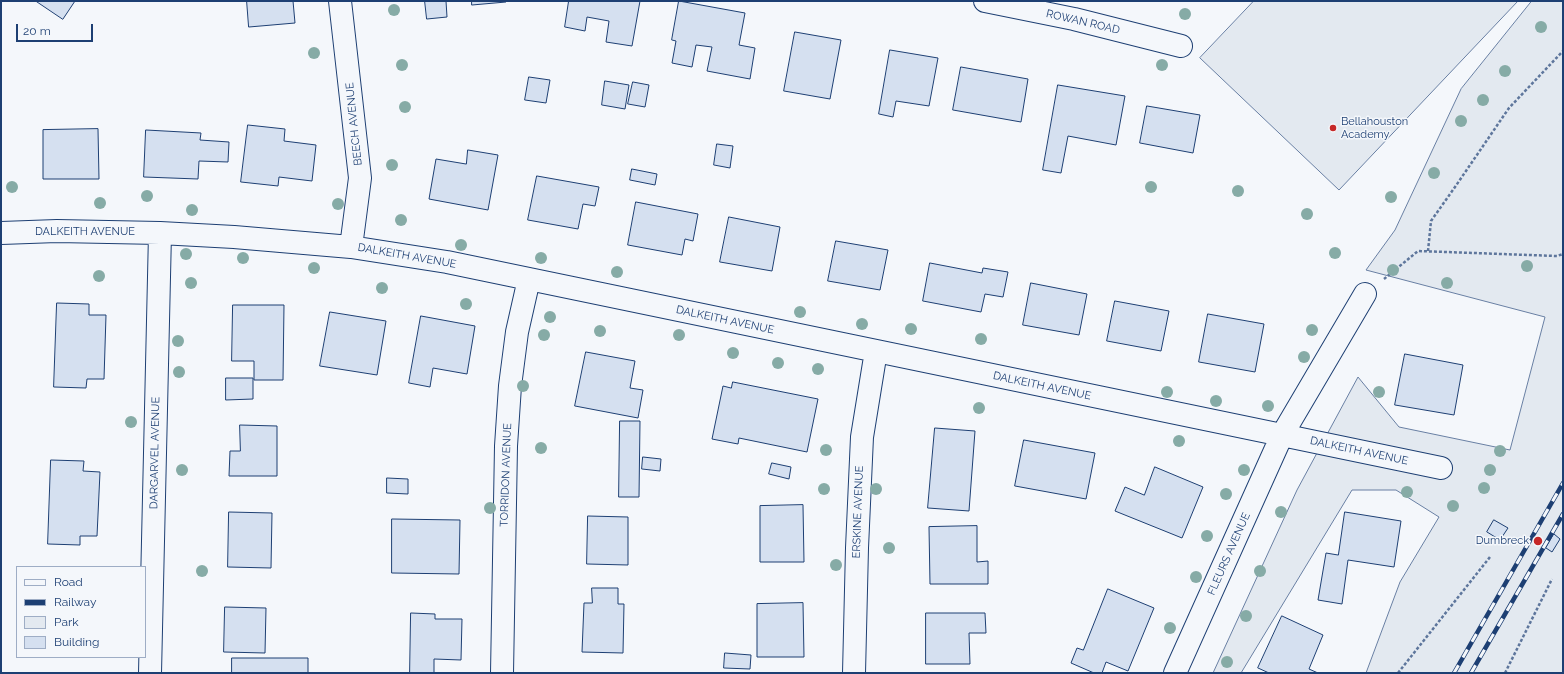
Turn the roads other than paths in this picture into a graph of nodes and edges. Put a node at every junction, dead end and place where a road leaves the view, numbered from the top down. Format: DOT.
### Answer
graph roads {
  1 [pos="340,1"];
  2 [pos="985,1"];
  3 [pos="1073,10"];
  4 [pos="1180,46"];
  5 [pos="1,233"];
  6 [pos="160,233"];
  7 [pos="351,247"];
  8 [pos="528,279"];
  9 [pos="1365,294"];
  10 [pos="876,352"];
  11 [pos="1282,435"];
  12 [pos="1441,468"];
  13 [pos="150,673"];
  14 [pos="502,673"];
  15 [pos="854,673"];
  16 [pos="1175,673"];
  1 -- 7 [label="street, BEECH AVENUE"];
  2 -- 3 [label="street, ROWAN ROAD"];
  3 -- 4 [label="street, ROWAN ROAD"];
  5 -- 6 [label="street, DALKEITH AVENUE"];
  6 -- 7 [label="street, DALKEITH AVENUE"];
  6 -- 13 [label="street, DARGARVEL AVENUE"];
  7 -- 8 [label="street, DALKEITH AVENUE"];
  8 -- 10 [label="street, DALKEITH AVENUE"];
  8 -- 14 [label="street, TORRIDON AVENUE"];
  9 -- 11 [label="street, FLEURS AVENUE"];
  10 -- 11 [label="street, DALKEITH AVENUE"];
  10 -- 15 [label="street, ERSKINE AVENUE"];
  11 -- 12 [label="street, DALKEITH AVENUE"];
  11 -- 16 [label="street, FLEURS AVENUE"];
}
